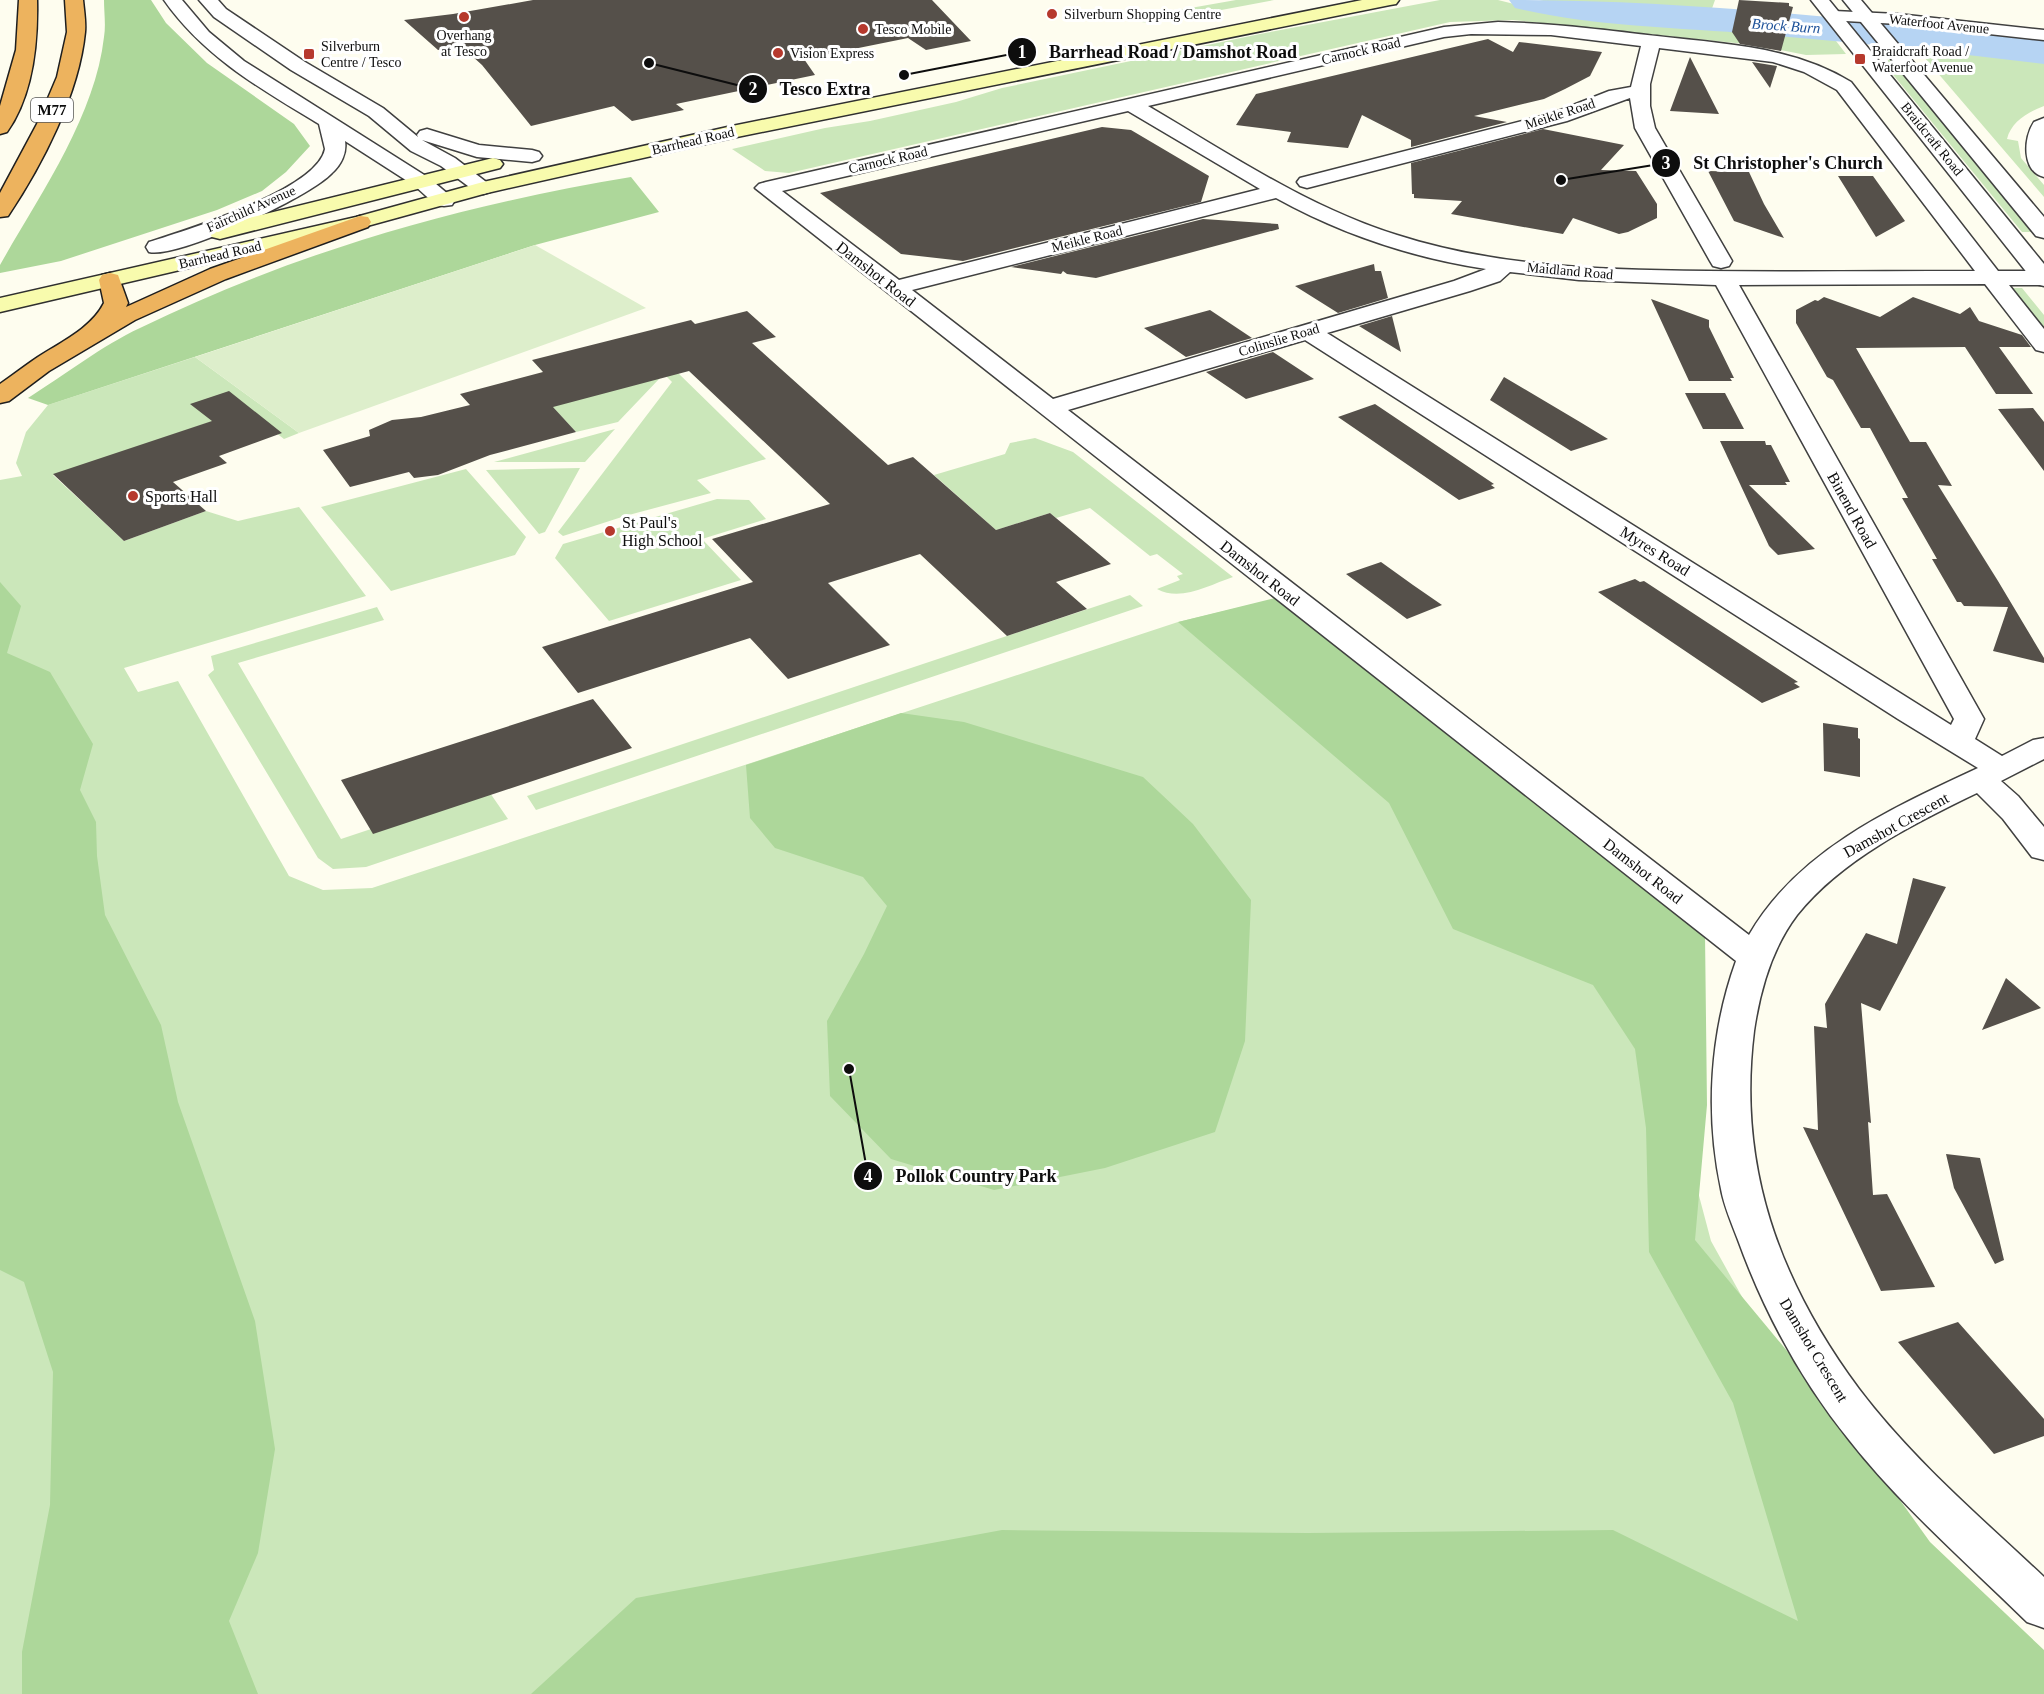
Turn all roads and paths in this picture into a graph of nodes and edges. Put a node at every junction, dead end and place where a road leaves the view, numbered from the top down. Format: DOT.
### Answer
graph roads {
  1 [pos="28,0"];
  2 [pos="74,0"];
  3 [pos="172,0"];
  4 [pos="208,0"];
  5 [pos="1323,0"];
  6 [pos="1390,0"];
  7 [pos="1819,0"];
  8 [pos="1852,0"];
  9 [pos="1833,13"];
  10 [pos="1870,22"];
  11 [pos="2044,35"];
  12 [pos="1652,42"];
  13 [pos="1639,91"];
  14 [pos="1158,99"];
  15 [pos="1132,105"];
  16 [pos="376,112"];
  17 [pos="711,118"];
  18 [pos="328,122"];
  19 [pos="2044,124"];
  20 [pos="0,128"];
  21 [pos="555,151"];
  22 [pos="1211,151"];
  23 [pos="532,156"];
  24 [pos="2044,171"];
  25 [pos="461,172"];
  26 [pos="1283,181"];
  27 [pos="422,182"];
  28 [pos="1307,182"];
  29 [pos="483,188"];
  30 [pos="766,188"];
  31 [pos="444,200"];
  32 [pos="0,211"];
  33 [pos="360,222"];
  34 [pos="1412,227"];
  35 [pos="2044,231"];
  36 [pos="1388,239"];
  37 [pos="157,247"];
  38 [pos="1505,265"];
  39 [pos="1723,269"];
  40 [pos="1986,269"];
  41 [pos="76,270"];
  42 [pos="2041,272"];
  43 [pos="110,280"];
  44 [pos="48,286"];
  45 [pos="0,288"];
  46 [pos="894,288"];
  47 [pos="0,305"];
  48 [pos="1309,332"];
  49 [pos="2044,345"];
  50 [pos="66,349"];
  51 [pos="0,396"];
  52 [pos="1049,408"];
  53 [pos="1958,741"];
  54 [pos="2044,747"];
  55 [pos="1990,774"];
  56 [pos="2044,850"];
  57 [pos="1754,957"];
  58 [pos="2044,1607"];
  1 -- 20 [label="highway, M77"];
  2 -- 32 [label="highway, M77"];
  3 -- 18 [label="street"];
  4 -- 16 [label="street"];
  5 -- 17 [label="main road, Barrhead Road"];
  6 -- 29 [label="main road, Barrhead Road"];
  7 -- 9 [label="street, Braidcraft Road"];
  8 -- 10 [label="street, Braidcraft Road"];
  9 -- 10 [label="street, Waterfoot Avenue"];
  9 -- 42 [label="street, Braidcraft Road"];
  10 -- 11 [label="street, Waterfoot Avenue"];
  10 -- 35 [label="street, Braidcraft Road"];
  12 -- 13 [label="street, Binend Road"];
  12 -- 14 [label="street, Carnock Road"];
  12 -- 40 [label="street, Carnock Road"];
  13 -- 28 [label="street, Meikle Road"];
  13 -- 39 [label="street, Binend Road"];
  14 -- 15 [label="street, Carnock Road"];
  14 -- 22 [label="street"];
  15 -- 22 [label="street, Maidland Road"];
  15 -- 30 [label="street, Carnock Road"];
  16 -- 23 [label="street"];
  16 -- 25 [label="street"];
  18 -- 27 [label="street"];
  18 -- 37 [label="street, Fairchild Avenue"];
  19 -- 24 [label="street"];
  21 -- 23 [label="main road, Barrhead Road"];
  22 -- 26 [label="street, Maidland Road"];
  23 -- 25 [label="main road, Barrhead Road"];
  25 -- 27 [label="main road, Barrhead Road"];
  25 -- 29 [label="street"];
  26 -- 28 [label="street, Maidland Road"];
  26 -- 36 [label="street, Maidland Road"];
  26 -- 46 [label="street, Meikle Road"];
  27 -- 31 [label="street"];
  27 -- 37 [label="main road, Barrhead Road"];
  28 -- 34 [label="street, Maidland Road"];
  29 -- 31 [label="main road, Barrhead Road"];
  30 -- 46 [label="street, Damshot Road"];
  31 -- 33 [label="main road, Barrhead Road"];
  33 -- 43 [label="main road, Barrhead Road"];
  33 -- 50 [label="highway"];
  34 -- 36 [label="street"];
  34 -- 39 [label="street, Maidland Road"];
  36 -- 38 [label="street, Maidland Road"];
  37 -- 41 [label="main road, Barrhead Road"];
  38 -- 39 [label="street, Maidland Road"];
  38 -- 48 [label="street, Colinslie Road"];
  39 -- 40 [label="street, Maidland Road"];
  39 -- 53 [label="street, Binend Road"];
  40 -- 42 [label="street, Maidland Road"];
  40 -- 49 [label="street"];
  41 -- 43 [label="main road"];
  41 -- 44 [label="main road, Barrhead Road"];
  43 -- 44 [label="main road, Barrhead Road"];
  43 -- 50 [label="highway"];
  44 -- 45 [label="main road, Barrhead Road"];
  44 -- 47 [label="main road, Barrhead Road"];
  46 -- 52 [label="street, Damshot Road"];
  48 -- 52 [label="street, Colinslie Road"];
  48 -- 53 [label="street, Myres Road"];
  50 -- 51 [label="highway"];
  52 -- 57 [label="street, Damshot Road"];
  53 -- 55 [label="street, Myres Road"];
  54 -- 55 [label="street, Damshot Crescent"];
  55 -- 56 [label="street"];
  55 -- 57 [label="street, Damshot Crescent"];
  57 -- 58 [label="street, Damshot Crescent"];
}
